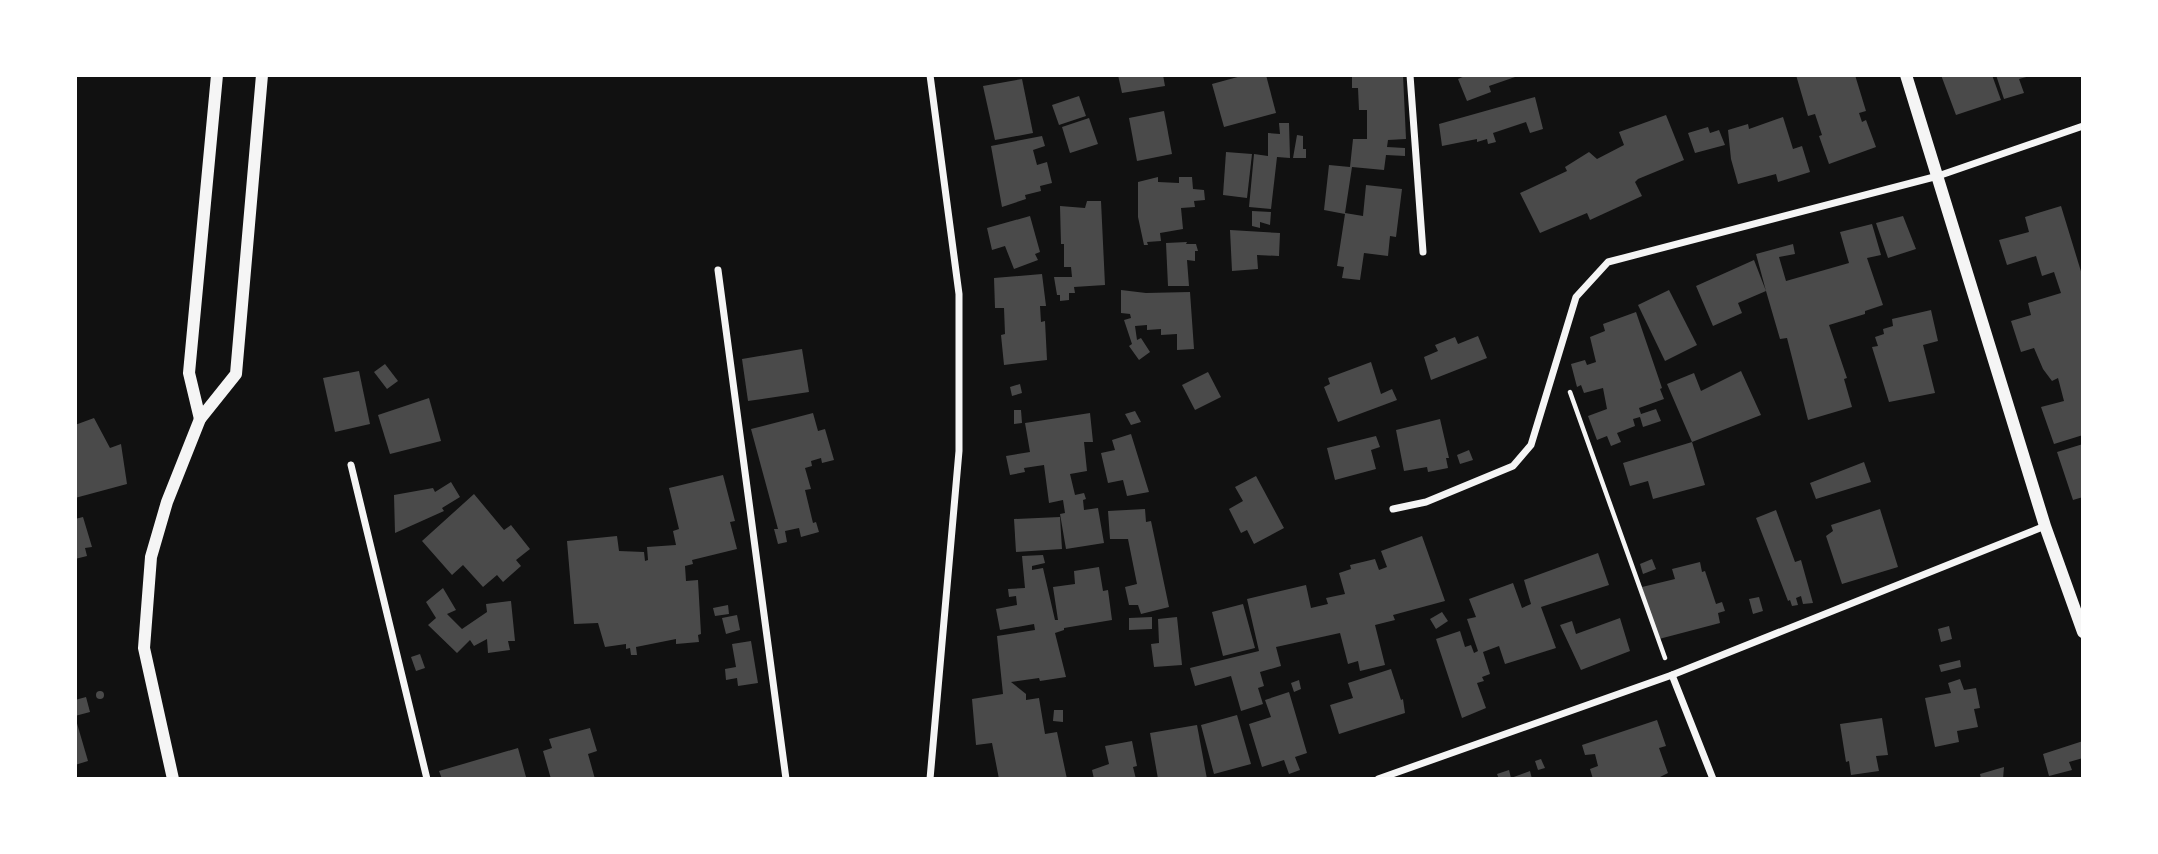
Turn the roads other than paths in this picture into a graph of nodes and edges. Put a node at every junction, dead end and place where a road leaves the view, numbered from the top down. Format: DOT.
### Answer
graph roads {
  1 [pos="217,75"];
  2 [pos="262,75"];
  3 [pos="930,75"];
  4 [pos="1410,75"];
  5 [pos="1906,75"];
  6 [pos="2083,126"];
  7 [pos="1938,176"];
  8 [pos="1423,252"];
  9 [pos="718,270"];
  10 [pos="200,419"];
  11 [pos="351,465"];
  12 [pos="1393,509"];
  13 [pos="2045,526"];
  14 [pos="2083,632"];
  15 [pos="1672,675"];
  16 [pos="173,779"];
  17 [pos="427,779"];
  18 [pos="786,779"];
  19 [pos="930,779"];
  20 [pos="1378,779"];
  21 [pos="1713,779"];
  1 -- 10 [label="street"];
  2 -- 10 [label="street"];
  3 -- 19 [label="street"];
  4 -- 8 [label="street"];
  5 -- 7 [label="street"];
  6 -- 7 [label="street"];
  7 -- 12 [label="street"];
  7 -- 13 [label="street"];
  9 -- 18 [label="street"];
  10 -- 16 [label="street"];
  11 -- 17 [label="street"];
  13 -- 14 [label="street"];
  13 -- 15 [label="street"];
  15 -- 20 [label="street"];
  15 -- 21 [label="street"];
}
